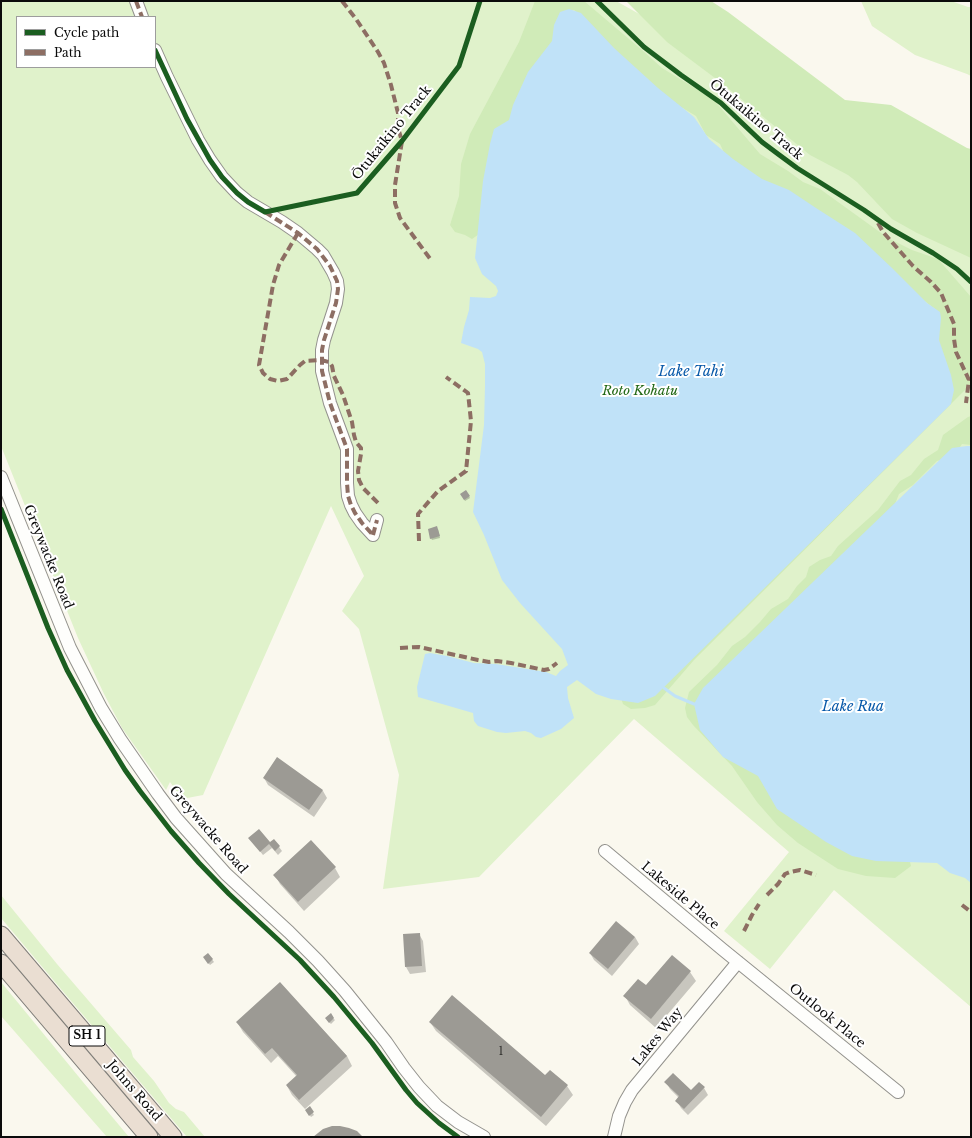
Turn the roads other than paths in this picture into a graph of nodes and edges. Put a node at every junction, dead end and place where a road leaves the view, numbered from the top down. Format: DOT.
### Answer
graph roads {
  1 [pos="136,1"];
  2 [pos="142,16"];
  3 [pos="156,52"];
  4 [pos="1,477"];
  5 [pos="377,520"];
  6 [pos="605,851"];
  7 [pos="1,935"];
  8 [pos="738,962"];
  9 [pos="1,963"];
  10 [pos="106,1086"];
  11 [pos="898,1092"];
  12 [pos="145,1137"];
  13 [pos="149,1137"];
  14 [pos="173,1137"];
  15 [pos="484,1137"];
  16 [pos="614,1137"];
  1 -- 2 [label="street"];
  3 -- 5 [label="street"];
  4 -- 15 [label="street, Greywacke Road"];
  6 -- 8 [label="street, Lakeside Place"];
  7 -- 14 [label="highway, Johns Road / SH 1"];
  8 -- 11 [label="street, Outlook Place"];
  8 -- 16 [label="street, Lakes Way"];
  9 -- 10 [label="highway, Johns Road / SH 1"];
  10 -- 12 [label="highway, SH 1"];
  10 -- 13 [label="highway, Johns Road / SH 1"];
}
